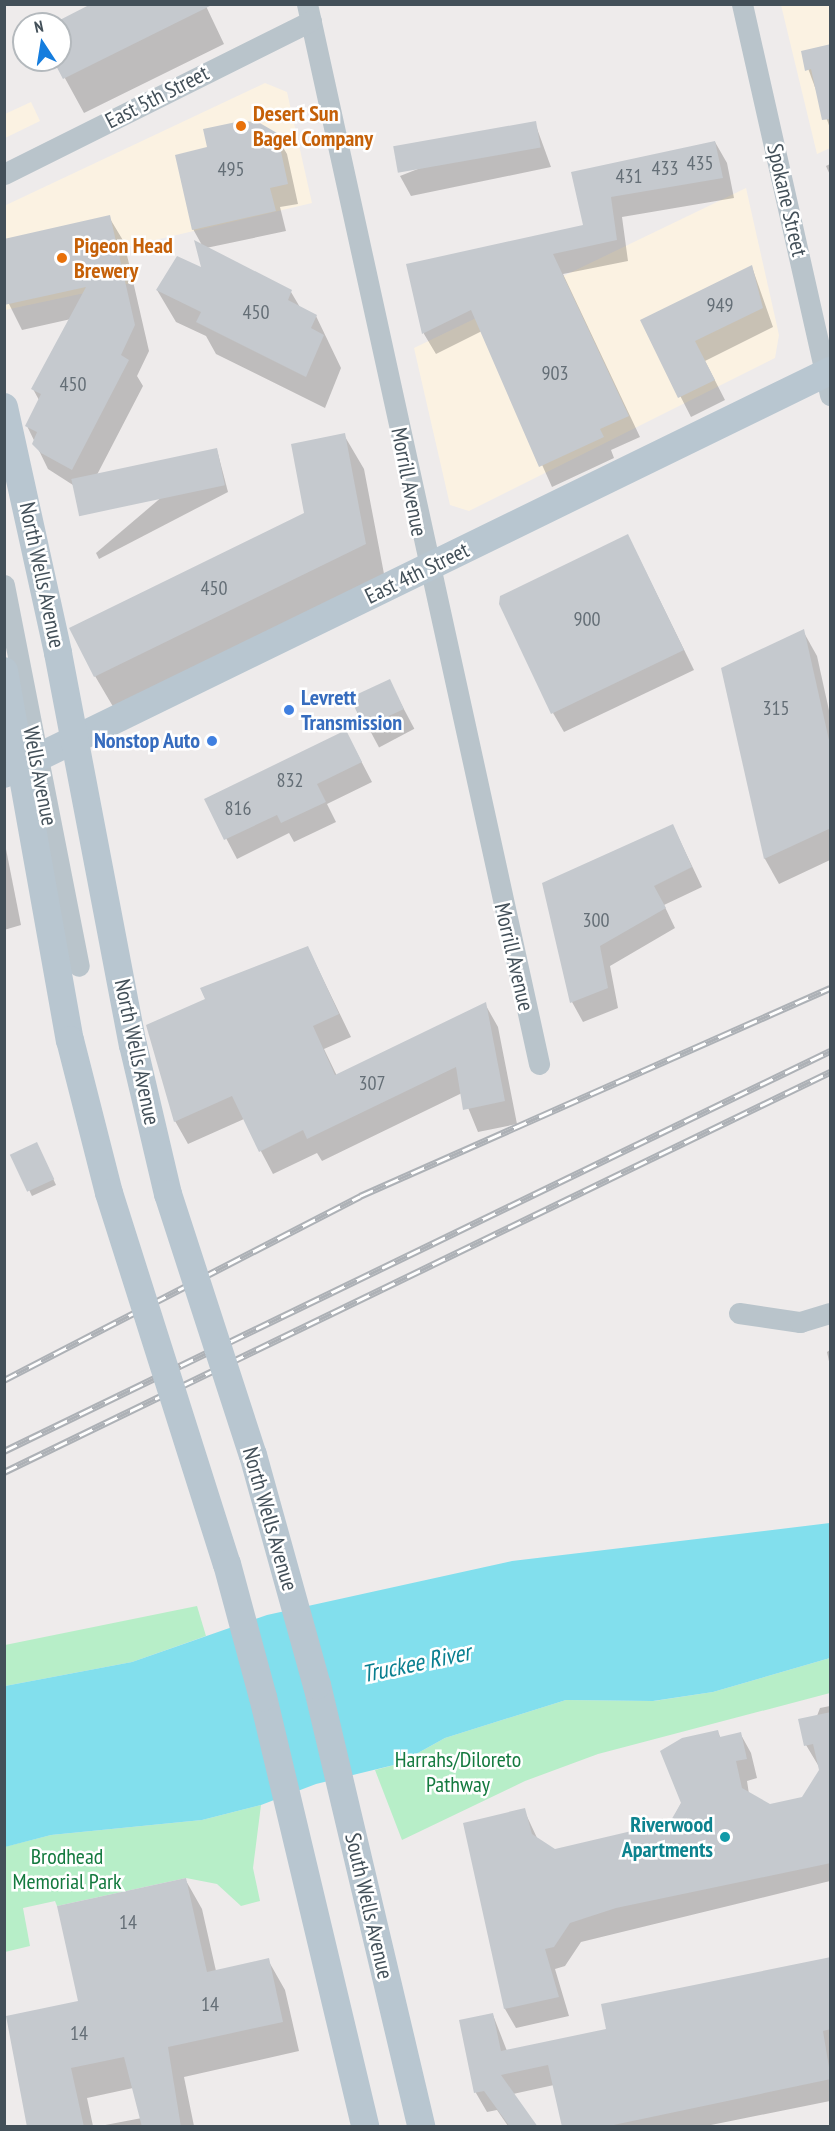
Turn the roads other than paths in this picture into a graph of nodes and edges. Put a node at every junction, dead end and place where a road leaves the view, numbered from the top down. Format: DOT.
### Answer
graph roads {
  1 [pos="742,4"];
  2 [pos="309,13"];
  3 [pos="4,174"];
  4 [pos="829,380"];
  5 [pos="4,407"];
  6 [pos="426,568"];
  7 [pos="4,585"];
  8 [pos="4,671"];
  9 [pos="36,759"];
  10 [pos="4,774"];
  11 [pos="79,966"];
  12 [pos="539,1065"];
  13 [pos="738,1313"];
  14 [pos="831,1313"];
  15 [pos="317,1685"];
  16 [pos="347,2049"];
  17 [pos="351,2127"];
  18 [pos="365,2127"];
  19 [pos="421,2127"];
  1 -- 4 [label="street, Spokane Street"];
  2 -- 3 [label="street, East 5th Street"];
  2 -- 6 [label="street, Morrill Avenue"];
  4 -- 6 [label="main road, East 4th Street"];
  5 -- 15 [label="main road, North Wells Avenue, bridge"];
  6 -- 9 [label="main road, East 4th Street"];
  6 -- 12 [label="street, Morrill Avenue"];
  7 -- 9 [label="street, Wells Avenue"];
  8 -- 16 [label="main road, bridge"];
  9 -- 10 [label="main road, East 4th Street"];
  9 -- 11 [label="street, Wells Avenue"];
  13 -- 14 [label="street"];
  15 -- 19 [label="main road, South Wells Avenue"];
  16 -- 17 [label="main road"];
  16 -- 18 [label="main road"];
}
